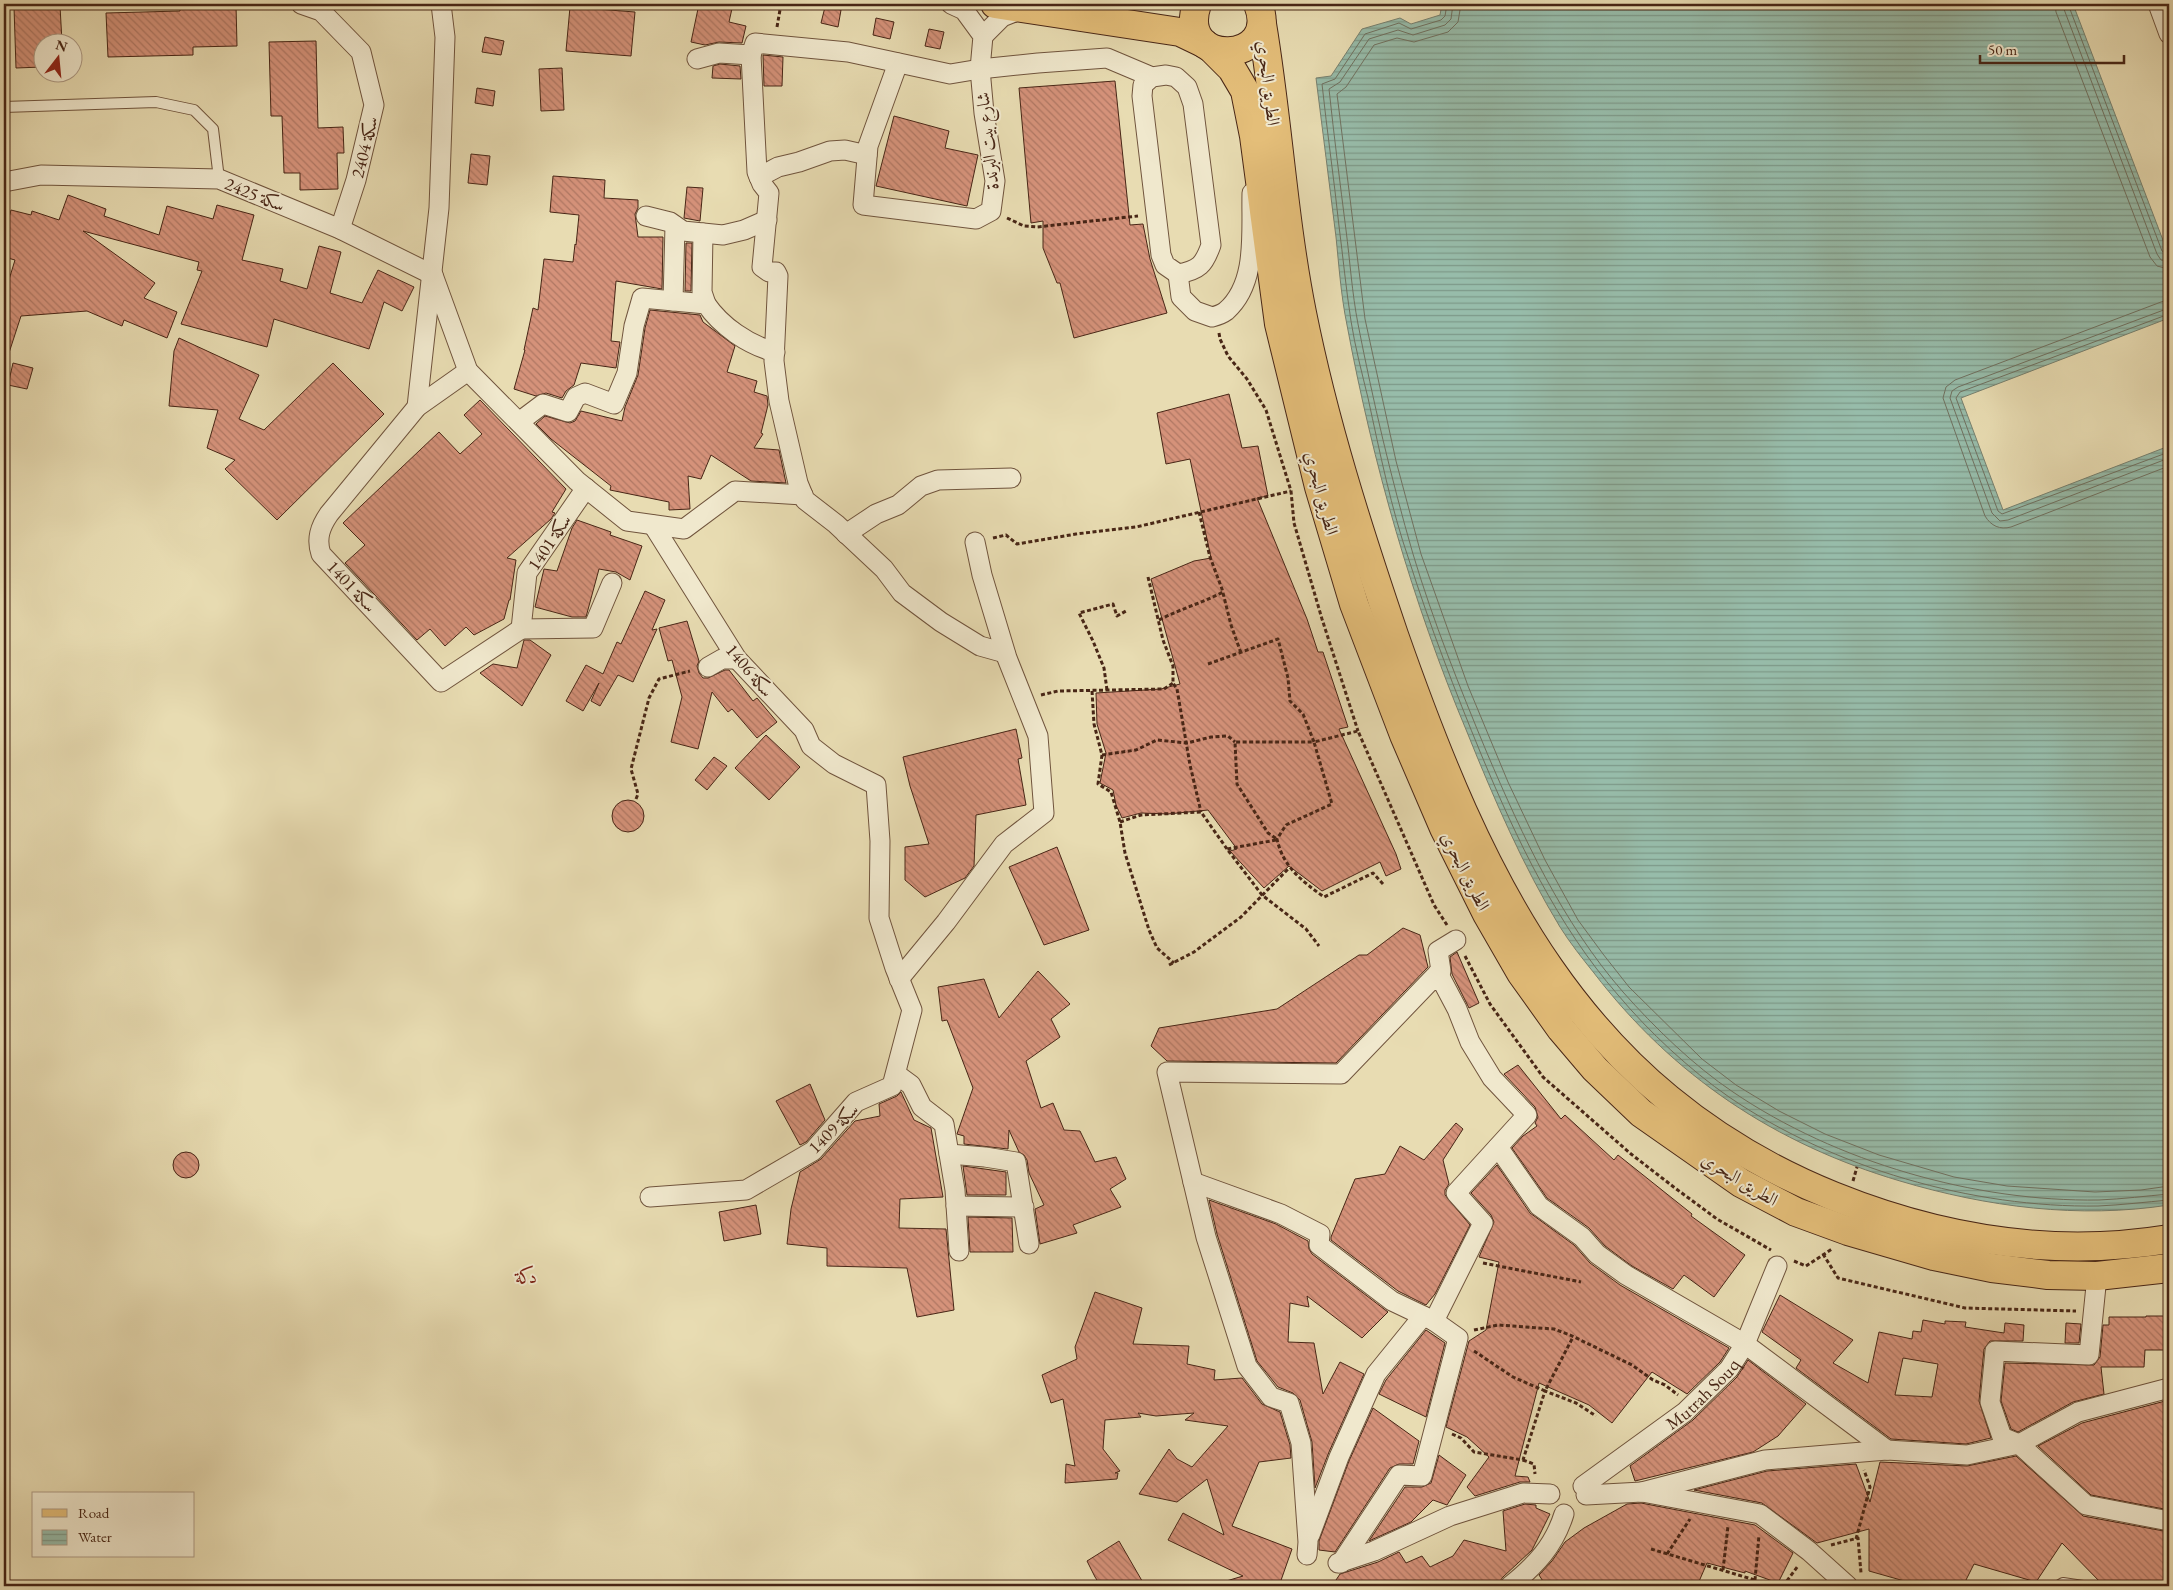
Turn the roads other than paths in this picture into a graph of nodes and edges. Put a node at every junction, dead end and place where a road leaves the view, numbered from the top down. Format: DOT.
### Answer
graph roads {
  1 [pos="302,4"];
  2 [pos="441,4"];
  3 [pos="454,4"];
  4 [pos="951,4"];
  5 [pos="995,4"];
  6 [pos="1197,4"];
  7 [pos="2158,4"];
  8 [pos="1026,8"];
  9 [pos="1260,14"];
  10 [pos="2169,34"];
  11 [pos="982,36"];
  12 [pos="445,37"];
  13 [pos="1209,47"];
  14 [pos="751,55"];
  15 [pos="697,59"];
  16 [pos="898,62"];
  17 [pos="980,69"];
  18 [pos="1152,77"];
  19 [pos="4,107"];
  20 [pos="1254,136"];
  21 [pos="867,155"];
  22 [pos="759,177"];
  23 [pos="219,179"];
  24 [pos="4,182"];
  25 [pos="646,216"];
  26 [pos="767,220"];
  27 [pos="675,226"];
  28 [pos="340,229"];
  29 [pos="704,233"];
  30 [pos="1178,274"];
  31 [pos="433,275"];
  32 [pos="674,301"];
  33 [pos="706,304"];
  34 [pos="775,352"];
  35 [pos="468,371"];
  36 [pos="417,407"];
  37 [pos="519,422"];
  38 [pos="1010,478"];
  39 [pos="586,488"];
  40 [pos="803,495"];
  41 [pos="653,524"];
  42 [pos="846,534"];
  43 [pos="980,541"];
  44 [pos="612,583"];
  45 [pos="520,629"];
  46 [pos="1005,653"];
  47 [pos="737,659"];
  48 [pos="708,667"];
  49 [pos="876,785"];
  50 [pos="1456,940"];
  51 [pos="1438,973"];
  52 [pos="900,979"];
  53 [pos="896,1074"];
  54 [pos="1498,1147"];
  55 [pos="949,1154"];
  56 [pos="1193,1182"];
  57 [pos="650,1197"];
  58 [pos="956,1206"];
  59 [pos="1024,1207"];
  60 [pos="2169,1239"];
  61 [pos="1030,1244"];
  62 [pos="959,1251"];
  63 [pos="1777,1266"];
  64 [pos="2169,1268"];
  65 [pos="2097,1276"];
  66 [pos="1429,1319"];
  67 [pos="1745,1344"];
  68 [pos="2169,1388"];
  69 [pos="2018,1444"];
  70 [pos="1887,1450"];
  71 [pos="1642,1492"];
  72 [pos="1550,1494"];
  73 [pos="1564,1514"];
  74 [pos="2169,1521"];
  75 [pos="1510,1586"];
  76 [pos="1848,1586"];
  77 [pos="2058,1586"];
  78 [pos="2083,1586"];
  1 -- 28 [label="street, سكة 2404"];
  2 -- 12 [label="street"];
  3 -- 12 [label="street"];
  4 -- 11 [label="street"];
  5 -- 8 [label="main road"];
  6 -- 13 [label="main road"];
  7 -- 10 [label="street"];
  8 -- 11 [label="street"];
  8 -- 13 [label="main road"];
  9 -- 13 [label="main road"];
  9 -- 60 [label="main road, الطريق البحري"];
  11 -- 17 [label="street, شارع بيت البرندة"];
  12 -- 31 [label="street"];
  13 -- 20 [label="main road, الطريق البحري"];
  14 -- 15 [label="street"];
  14 -- 16 [label="street"];
  14 -- 22 [label="street"];
  16 -- 17 [label="street, شارع بيت البرندة"];
  16 -- 21 [label="street, شارع بيت البرندة"];
  17 -- 18 [label="street"];
  17 -- 21 [label="street, شارع بيت البرندة"];
  18 -- 30 [label="street"];
  18 -- 30 [label="street"];
  19 -- 23 [label="lane"];
  20 -- 30 [label="street"];
  20 -- 65 [label="main road, الطريق البحري"];
  21 -- 22 [label="street"];
  22 -- 26 [label="street"];
  23 -- 24 [label="street, سكة 2425"];
  23 -- 28 [label="street, سكة 2425"];
  25 -- 27 [label="street"];
  26 -- 29 [label="street"];
  26 -- 34 [label="street"];
  27 -- 29 [label="street"];
  27 -- 32 [label="street"];
  28 -- 31 [label="street, سكة 2425"];
  29 -- 33 [label="street"];
  31 -- 35 [label="street"];
  31 -- 36 [label="street"];
  32 -- 33 [label="street"];
  32 -- 37 [label="street"];
  33 -- 34 [label="street"];
  34 -- 40 [label="street"];
  35 -- 36 [label="street, 1401 سكة"];
  35 -- 37 [label="street"];
  36 -- 45 [label="street, 1401 سكة"];
  37 -- 39 [label="street"];
  38 -- 42 [label="street"];
  39 -- 41 [label="street"];
  39 -- 45 [label="street, سكة 1401"];
  40 -- 41 [label="street"];
  40 -- 42 [label="street"];
  41 -- 47 [label="street, 1406 سكة"];
  42 -- 46 [label="street"];
  43 -- 46 [label="street"];
  44 -- 45 [label="street"];
  46 -- 52 [label="street"];
  47 -- 48 [label="street"];
  47 -- 49 [label="street, 1406 سكة"];
  49 -- 52 [label="street, 1409 سكة"];
  50 -- 51 [label="street"];
  51 -- 54 [label="street"];
  51 -- 56 [label="street"];
  52 -- 53 [label="street, 1409 سكة"];
  53 -- 55 [label="street"];
  53 -- 57 [label="street, 1409 سكة"];
  54 -- 66 [label="street"];
  54 -- 67 [label="street"];
  55 -- 58 [label="street"];
  55 -- 59 [label="street"];
  56 -- 66 [label="street"];
  56 -- 66 [label="street"];
  58 -- 59 [label="street"];
  58 -- 62 [label="street"];
  59 -- 61 [label="street"];
  63 -- 67 [label="street, Mutrah Souq"];
  64 -- 65 [label="main road, الطريق البحري"];
  65 -- 69 [label="street"];
  66 -- 72 [label="street"];
  67 -- 70 [label="street"];
  67 -- 71 [label="street, Mutrah Souq"];
  68 -- 69 [label="street"];
  69 -- 70 [label="street"];
  69 -- 74 [label="street"];
  70 -- 71 [label="street"];
  71 -- 76 [label="street, Mutrah Souq"];
  73 -- 75 [label="street"];
  77 -- 78 [label="lane"];
}
